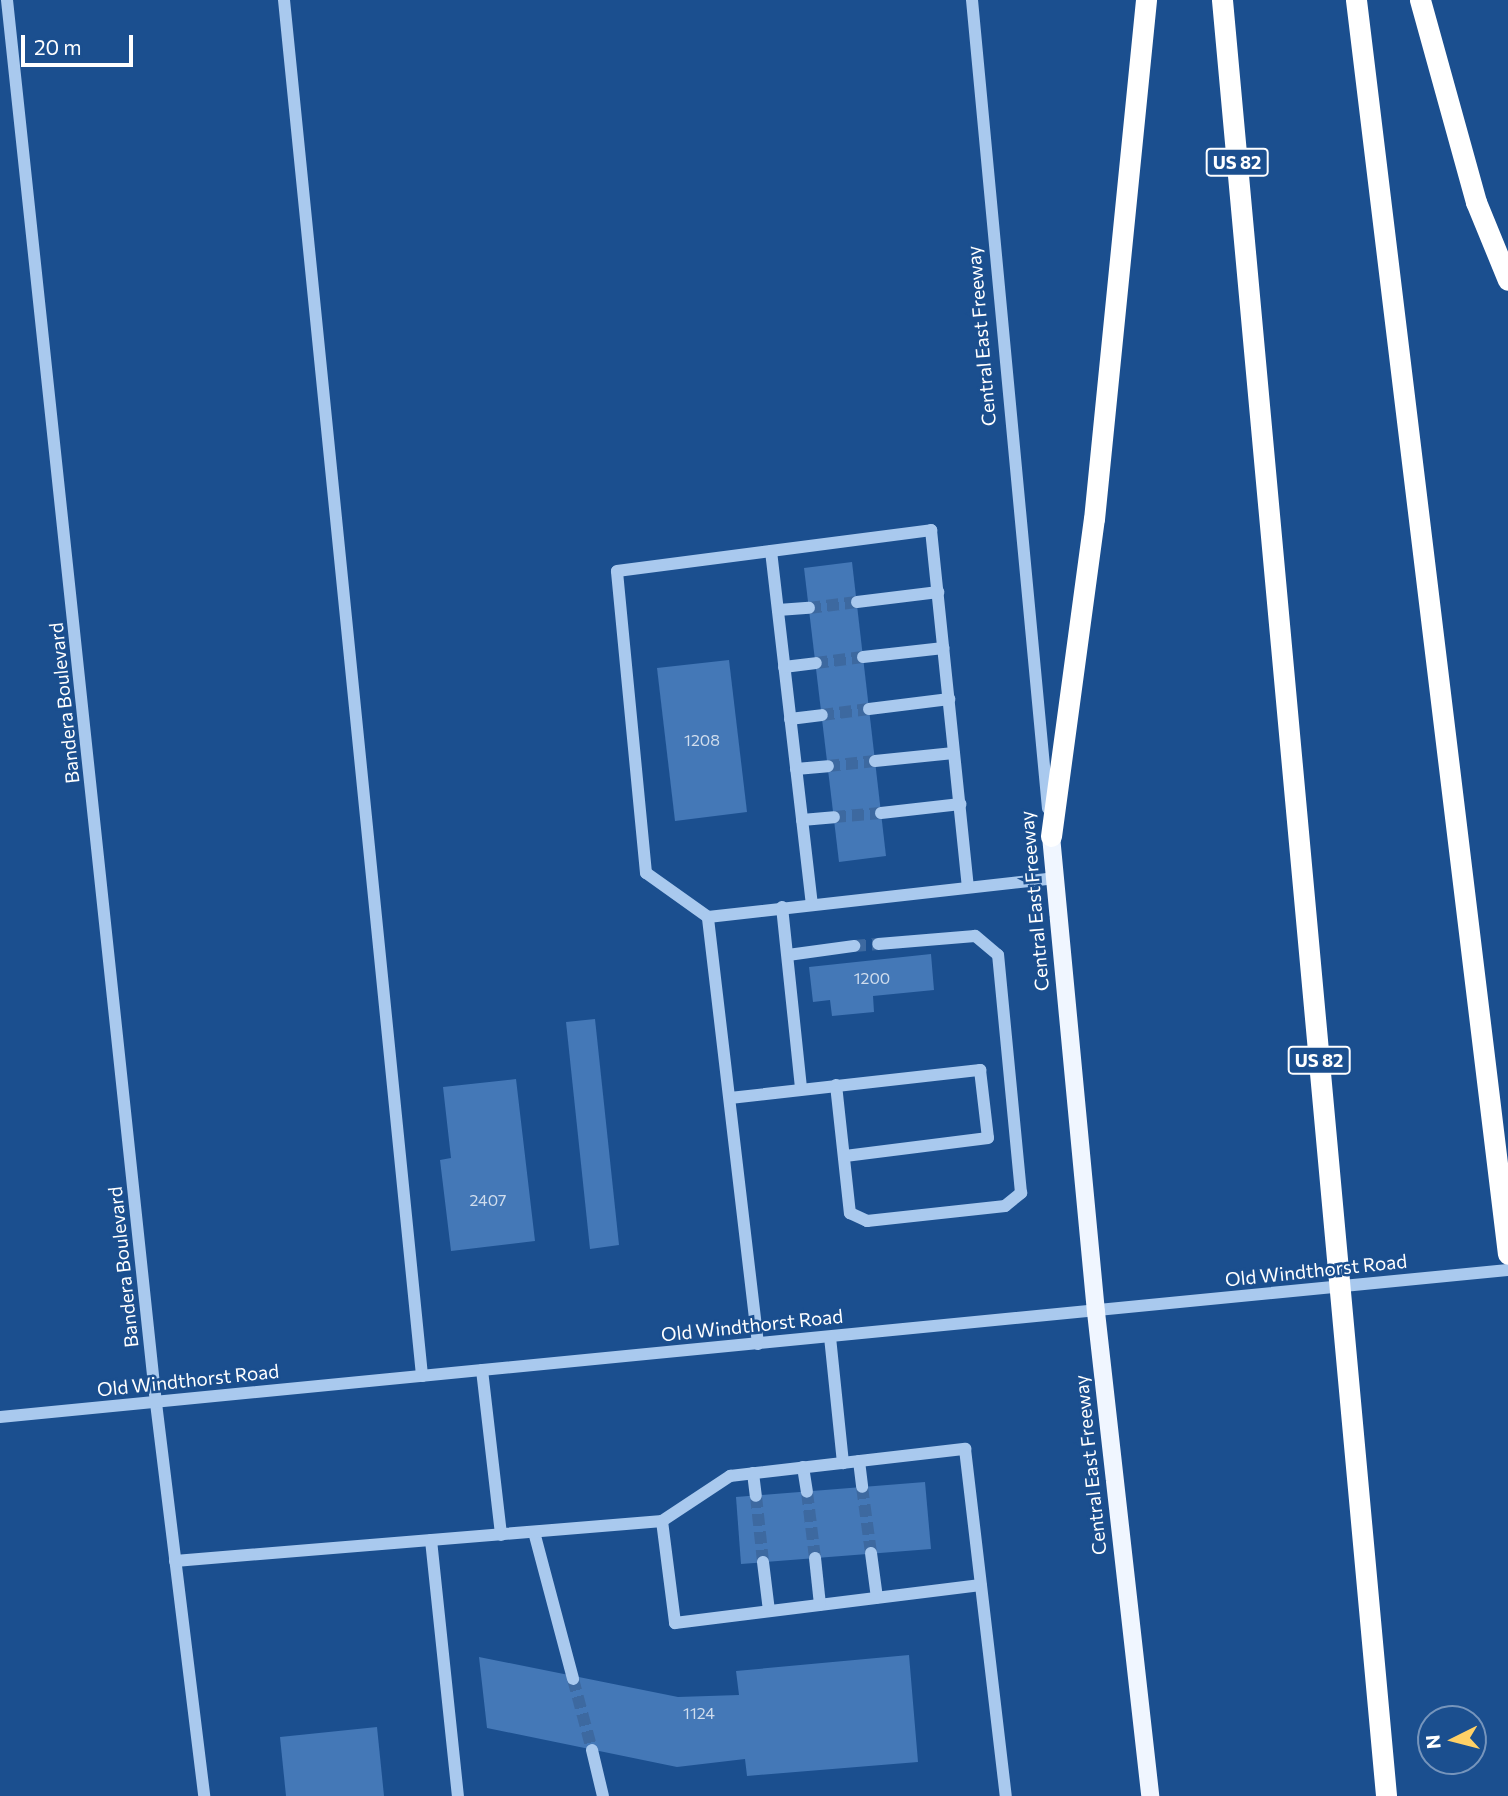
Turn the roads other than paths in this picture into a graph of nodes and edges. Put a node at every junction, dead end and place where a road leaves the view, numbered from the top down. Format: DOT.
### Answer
graph roads {
  1 [pos="7,0"];
  2 [pos="284,0"];
  3 [pos="972,0"];
  4 [pos="1146,0"];
  5 [pos="1222,0"];
  6 [pos="1356,0"];
  7 [pos="1420,0"];
  8 [pos="1508,279"];
  9 [pos="771,551"];
  10 [pos="937,592"];
  11 [pos="857,602"];
  12 [pos="809,608"];
  13 [pos="778,610"];
  14 [pos="943,648"];
  15 [pos="863,657"];
  16 [pos="816,663"];
  17 [pos="784,667"];
  18 [pos="949,699"];
  19 [pos="869,709"];
  20 [pos="822,715"];
  21 [pos="790,719"];
  22 [pos="954,753"];
  23 [pos="875,761"];
  24 [pos="828,766"];
  25 [pos="796,769"];
  26 [pos="960,804"];
  27 [pos="881,813"];
  28 [pos="834,817"];
  29 [pos="802,820"];
  30 [pos="1051,836"];
  31 [pos="1054,878"];
  32 [pos="968,887"];
  33 [pos="812,903"];
  34 [pos="782,907"];
  35 [pos="708,917"];
  36 [pos="878,944"];
  37 [pos="854,946"];
  38 [pos="788,955"];
  39 [pos="836,1085"];
  40 [pos="801,1088"];
  41 [pos="730,1098"];
  42 [pos="845,1156"];
  43 [pos="1508,1254"];
  44 [pos="1508,1270"];
  45 [pos="1096,1312"];
  46 [pos="830,1337"];
  47 [pos="758,1344"];
  48 [pos="482,1370"];
  49 [pos="422,1376"];
  50 [pos="156,1402"];
  51 [pos="0,1417"];
  52 [pos="859,1461"];
  53 [pos="844,1463"];
  54 [pos="803,1467"];
  55 [pos="753,1473"];
  56 [pos="862,1487"];
  57 [pos="807,1492"];
  58 [pos="756,1496"];
  59 [pos="662,1521"];
  60 [pos="534,1532"];
  61 [pos="501,1535"];
  62 [pos="431,1540"];
  63 [pos="871,1553"];
  64 [pos="815,1558"];
  65 [pos="176,1561"];
  66 [pos="763,1562"];
  67 [pos="981,1585"];
  68 [pos="877,1598"];
  69 [pos="820,1605"];
  70 [pos="769,1611"];
  71 [pos="573,1679"];
  72 [pos="592,1749"];
  73 [pos="204,1796"];
  74 [pos="457,1796"];
  75 [pos="603,1796"];
  76 [pos="1006,1796"];
  77 [pos="1150,1796"];
  78 [pos="1386,1796"];
  1 -- 50 [label="street, Bandera Boulevard"];
  2 -- 49 [label="street"];
  3 -- 30 [label="street, Central East Freeway"];
  4 -- 30 [label="highway"];
  5 -- 78 [label="highway, US 82"];
  6 -- 43 [label="highway"];
  7 -- 8 [label="highway"];
  9 -- 10 [label="street"];
  9 -- 13 [label="street"];
  9 -- 35 [label="street"];
  10 -- 11 [label="street"];
  10 -- 14 [label="street"];
  12 -- 13 [label="street"];
  13 -- 17 [label="street"];
  14 -- 15 [label="street"];
  14 -- 18 [label="street"];
  16 -- 17 [label="street"];
  17 -- 21 [label="street"];
  18 -- 19 [label="street"];
  18 -- 22 [label="street"];
  20 -- 21 [label="street"];
  21 -- 25 [label="street"];
  22 -- 23 [label="street"];
  22 -- 26 [label="street"];
  24 -- 25 [label="street"];
  25 -- 29 [label="street"];
  26 -- 27 [label="street"];
  26 -- 32 [label="street"];
  28 -- 29 [label="street"];
  29 -- 33 [label="street"];
  30 -- 31 [label="main road, Central East Freeway"];
  31 -- 32 [label="street"];
  31 -- 45 [label="main road, Central East Freeway"];
  32 -- 33 [label="street"];
  33 -- 34 [label="street"];
  34 -- 35 [label="street"];
  34 -- 38 [label="street"];
  35 -- 41 [label="street"];
  36 -- 42 [label="street"];
  37 -- 38 [label="street"];
  38 -- 40 [label="street"];
  39 -- 40 [label="street"];
  39 -- 42 [label="street"];
  39 -- 42 [label="street"];
  40 -- 41 [label="street"];
  41 -- 47 [label="street"];
  44 -- 45 [label="street, Old Windthorst Road"];
  45 -- 46 [label="street, Old Windthorst Road"];
  45 -- 77 [label="main road, Central East Freeway"];
  46 -- 47 [label="street, Old Windthorst Road"];
  46 -- 53 [label="street"];
  47 -- 48 [label="street, Old Windthorst Road"];
  48 -- 49 [label="street, Old Windthorst Road"];
  48 -- 61 [label="street"];
  49 -- 50 [label="street, Old Windthorst Road"];
  50 -- 51 [label="street, Old Windthorst Road"];
  50 -- 65 [label="street, Bandera Boulevard"];
  52 -- 53 [label="street"];
  52 -- 56 [label="street"];
  52 -- 67 [label="street"];
  53 -- 54 [label="street"];
  54 -- 55 [label="street"];
  54 -- 57 [label="street"];
  55 -- 58 [label="street"];
  55 -- 59 [label="street"];
  59 -- 60 [label="street"];
  59 -- 70 [label="street"];
  60 -- 61 [label="street"];
  60 -- 71 [label="street"];
  61 -- 62 [label="street"];
  62 -- 65 [label="street"];
  62 -- 74 [label="street"];
  63 -- 68 [label="street"];
  64 -- 69 [label="street"];
  65 -- 73 [label="street, Bandera Boulevard"];
  66 -- 70 [label="street"];
  67 -- 68 [label="street"];
  67 -- 76 [label="street"];
  68 -- 69 [label="street"];
  69 -- 70 [label="street"];
  72 -- 75 [label="street"];
}
